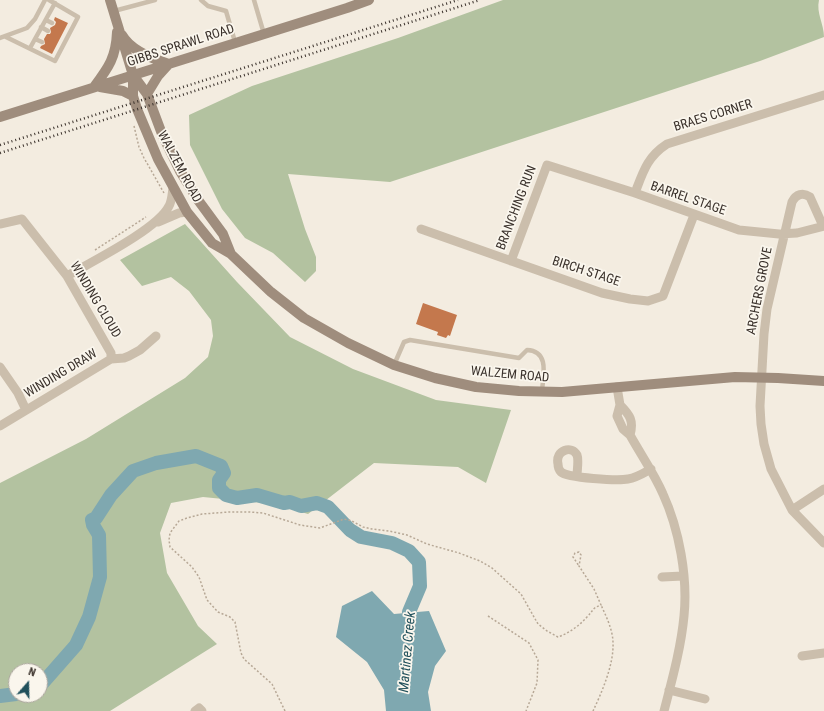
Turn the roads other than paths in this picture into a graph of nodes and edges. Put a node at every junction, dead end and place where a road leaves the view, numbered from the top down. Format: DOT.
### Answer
graph roads {
  1 [pos="45,0"];
  2 [pos="49,0"];
  3 [pos="110,0"];
  4 [pos="155,0"];
  5 [pos="201,0"];
  6 [pos="254,0"];
  7 [pos="369,0"];
  8 [pos="55,3"];
  9 [pos="353,3"];
  10 [pos="114,11"];
  11 [pos="46,20"];
  12 [pos="52,24"];
  13 [pos="117,26"];
  14 [pos="42,27"];
  15 [pos="64,30"];
  16 [pos="48,31"];
  17 [pos="70,33"];
  18 [pos="264,34"];
  19 [pos="6,37"];
  20 [pos="0,38"];
  21 [pos="60,38"];
  22 [pos="35,39"];
  23 [pos="66,40"];
  24 [pos="42,42"];
  25 [pos="236,42"];
  26 [pos="30,48"];
  27 [pos="55,49"];
  28 [pos="60,52"];
  29 [pos="169,64"];
  30 [pos="133,75"];
  31 [pos="94,87"];
  32 [pos="147,94"];
  33 [pos="824,95"];
  34 [pos="133,96"];
  35 [pos="0,117"];
  36 [pos="547,165"];
  37 [pos="173,188"];
  38 [pos="635,193"];
  39 [pos="187,212"];
  40 [pos="694,215"];
  41 [pos="150,221"];
  42 [pos="0,224"];
  43 [pos="823,226"];
  44 [pos="420,229"];
  45 [pos="785,234"];
  46 [pos="231,254"];
  47 [pos="511,261"];
  48 [pos="67,276"];
  49 [pos="156,336"];
  50 [pos="111,359"];
  51 [pos="394,365"];
  52 [pos="0,367"];
  53 [pos="762,377"];
  54 [pos="824,381"];
  55 [pos="617,387"];
  56 [pos="542,392"];
  57 [pos="26,410"];
  58 [pos="0,426"];
  59 [pos="651,470"];
  60 [pos="577,476"];
  61 [pos="824,489"];
  62 [pos="792,510"];
  63 [pos="824,543"];
  64 [pos="684,576"];
  65 [pos="662,577"];
  66 [pos="824,652"];
  67 [pos="802,656"];
  68 [pos="669,690"];
  69 [pos="705,699"];
  70 [pos="664,711"];
  1 -- 19 [label="lane"];
  2 -- 8 [label="lane"];
  3 -- 10 [label="main road, WALZEM ROAD"];
  4 -- 10 [label="lane"];
  5 -- 25 [label="lane"];
  6 -- 18 [label="lane"];
  7 -- 9 [label="main road, GIBBS SPRAWL ROAD"];
  8 -- 11 [label="lane"];
  8 -- 17 [label="lane"];
  9 -- 18 [label="main road, GIBBS SPRAWL ROAD"];
  10 -- 13 [label="main road, WALZEM ROAD"];
  11 -- 12 [label="lane"];
  11 -- 14 [label="lane"];
  13 -- 29 [label="main road"];
  13 -- 30 [label="main road, WALZEM ROAD"];
  13 -- 31 [label="main road"];
  14 -- 16 [label="lane"];
  14 -- 22 [label="lane"];
  15 -- 17 [label="lane"];
  17 -- 23 [label="lane"];
  18 -- 25 [label="main road, GIBBS SPRAWL ROAD"];
  19 -- 20 [label="lane"];
  19 -- 26 [label="lane"];
  21 -- 23 [label="lane"];
  22 -- 24 [label="lane"];
  22 -- 26 [label="lane"];
  23 -- 28 [label="lane"];
  25 -- 29 [label="main road, GIBBS SPRAWL ROAD"];
  26 -- 28 [label="lane"];
  27 -- 28 [label="lane"];
  29 -- 30 [label="main road, GIBBS SPRAWL ROAD"];
  29 -- 32 [label="main road"];
  30 -- 31 [label="main road, GIBBS SPRAWL ROAD"];
  30 -- 32 [label="main road, WALZEM ROAD"];
  30 -- 34 [label="main road, WALZEM ROAD"];
  31 -- 34 [label="main road"];
  31 -- 35 [label="main road, GIBBS SPRAWL ROAD"];
  32 -- 46 [label="main road, WALZEM ROAD"];
  33 -- 38 [label="street, BRAES CORNER"];
  34 -- 37 [label="main road, WALZEM ROAD"];
  36 -- 38 [label="street, BARREL STAGE"];
  36 -- 47 [label="street, BRANCHING RUN"];
  37 -- 39 [label="main road, WALZEM ROAD"];
  37 -- 41 [label="street"];
  38 -- 40 [label="street, BARREL STAGE"];
  39 -- 41 [label="street"];
  39 -- 46 [label="main road, WALZEM ROAD"];
  40 -- 45 [label="street, BARREL STAGE"];
  40 -- 47 [label="street, BIRCH STAGE"];
  41 -- 48 [label="street"];
  42 -- 48 [label="street, WINDING CLOUD"];
  43 -- 45 [label="street, BARREL STAGE"];
  43 -- 45 [label="street, ARCHERS GROVE"];
  44 -- 47 [label="street, BIRCH STAGE"];
  45 -- 53 [label="street, ARCHERS GROVE"];
  46 -- 51 [label="main road, WALZEM ROAD"];
  48 -- 50 [label="street, WINDING CLOUD"];
  49 -- 50 [label="street, WINDING DRAW"];
  50 -- 57 [label="street, WINDING DRAW"];
  51 -- 56 [label="main road, WALZEM ROAD"];
  51 -- 56 [label="lane"];
  52 -- 57 [label="street"];
  53 -- 54 [label="main road, WALZEM ROAD"];
  53 -- 55 [label="main road, WALZEM ROAD"];
  53 -- 62 [label="street, ARCHERS GROVE"];
  55 -- 56 [label="main road, WALZEM ROAD"];
  55 -- 59 [label="street"];
  57 -- 58 [label="street, WINDING DRAW"];
  59 -- 60 [label="street"];
  59 -- 64 [label="street"];
  61 -- 62 [label="street"];
  62 -- 63 [label="street, ARCHERS GROVE"];
  64 -- 65 [label="street"];
  64 -- 68 [label="street"];
  66 -- 67 [label="street"];
  68 -- 69 [label="street"];
  68 -- 70 [label="street"];
}
